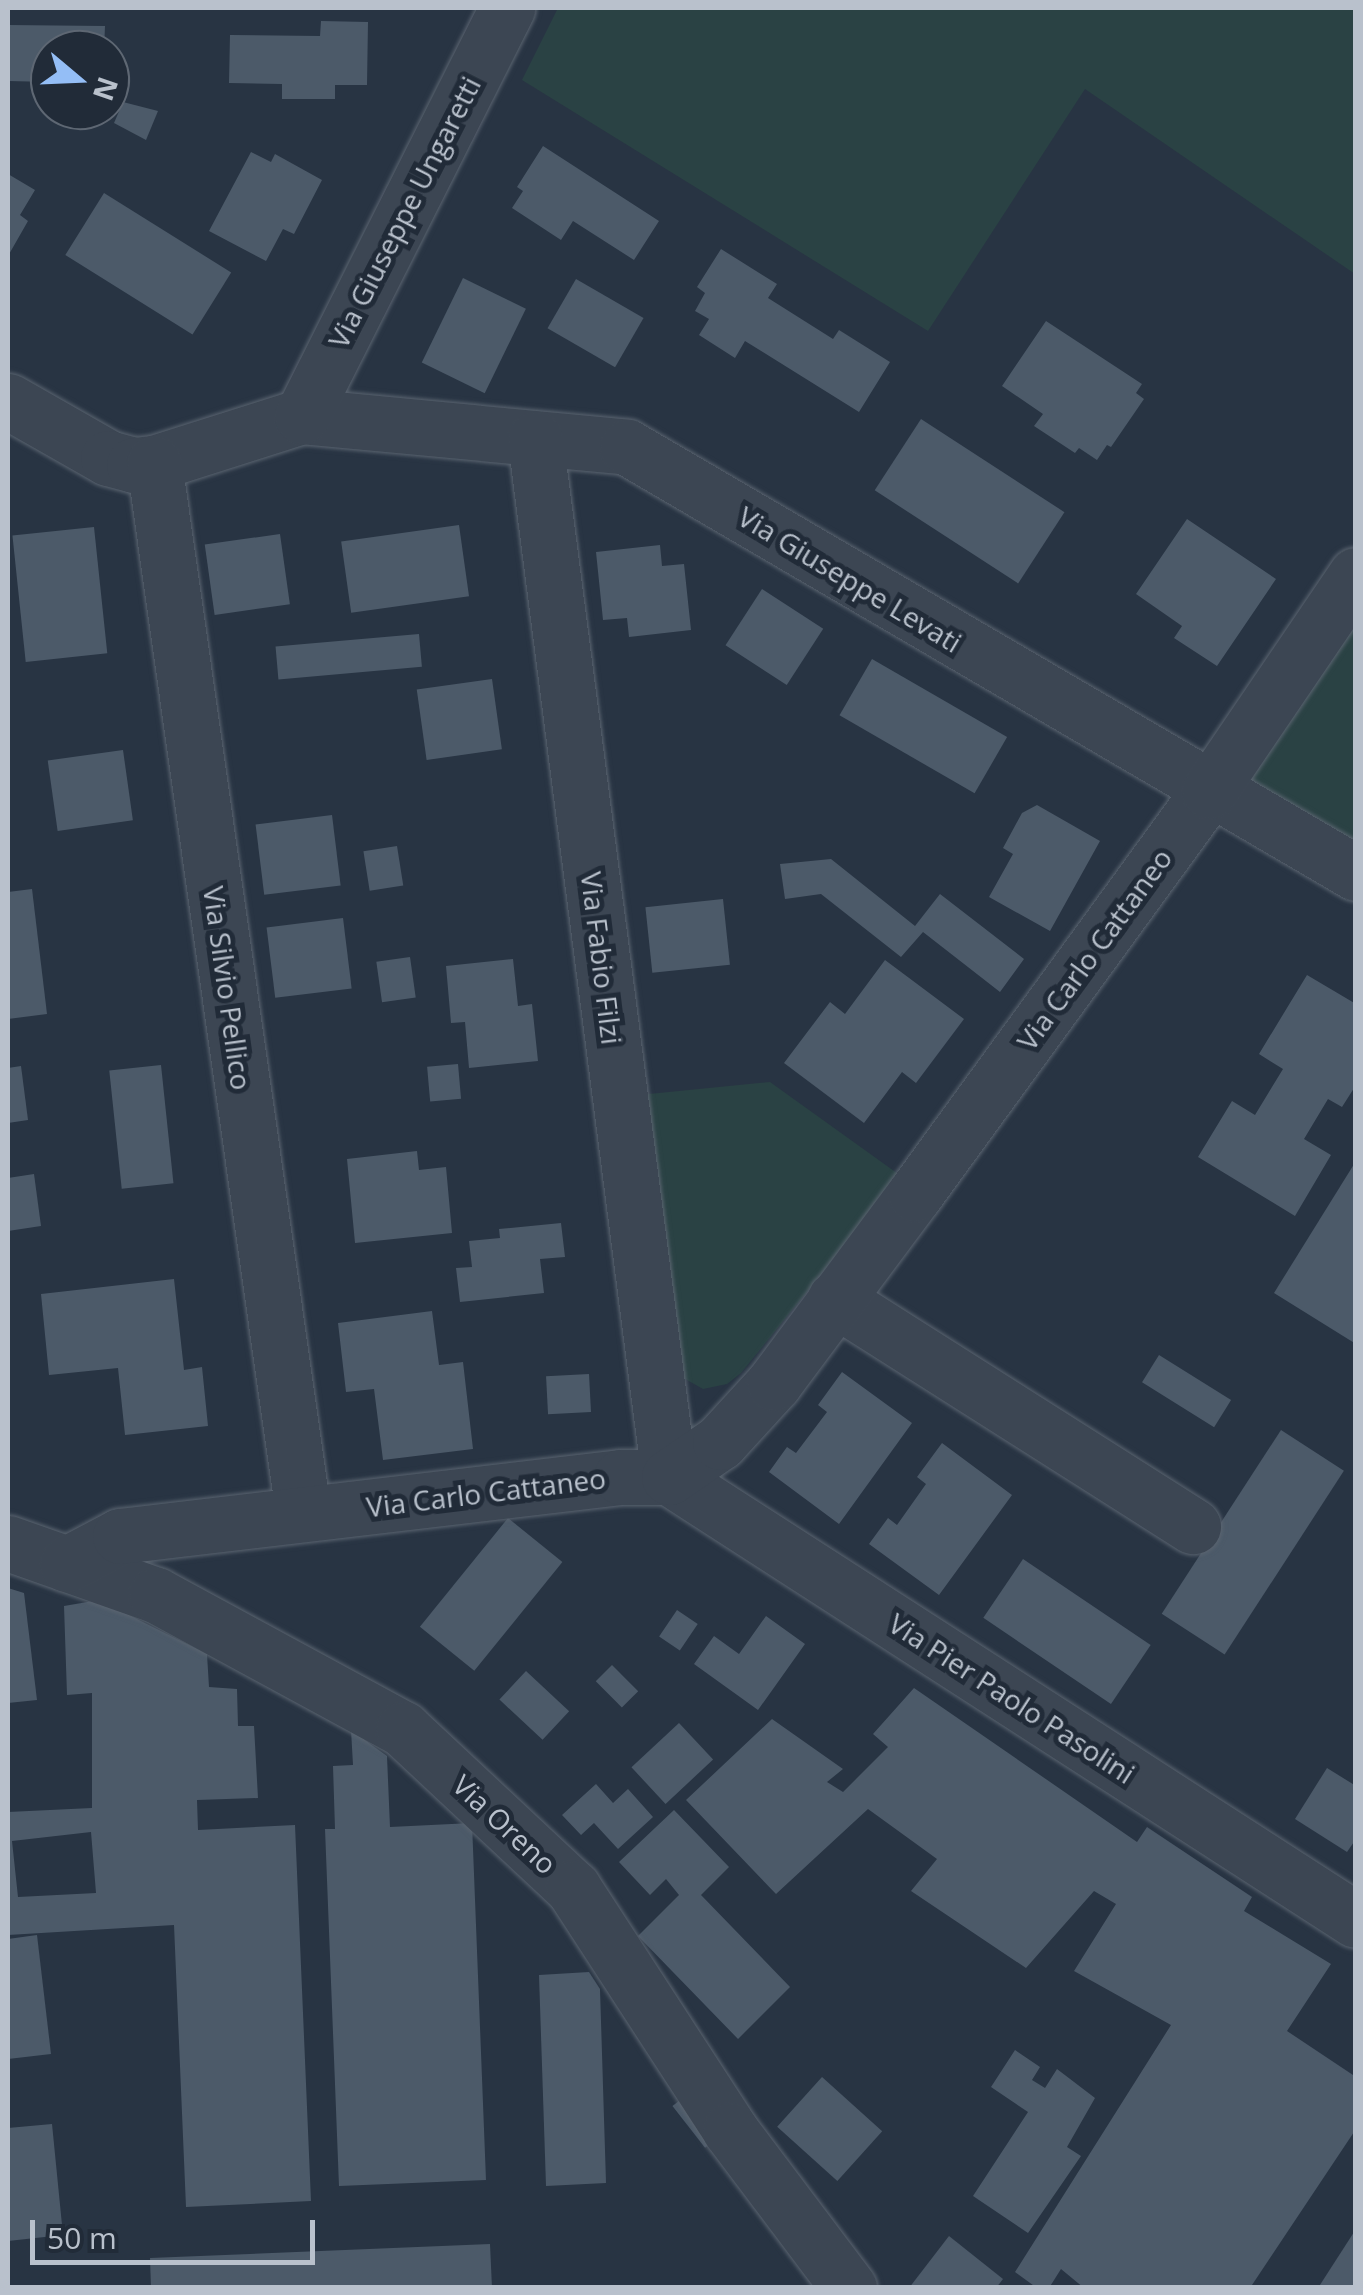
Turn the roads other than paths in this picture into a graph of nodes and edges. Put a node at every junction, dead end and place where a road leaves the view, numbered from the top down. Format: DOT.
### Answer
graph roads {
  1 [pos="506,8"];
  2 [pos="8,401"];
  3 [pos="302,416"];
  4 [pos="534,439"];
  5 [pos="154,463"];
  6 [pos="1356,575"];
  7 [pos="1209,792"];
  8 [pos="1356,874"];
  9 [pos="835,1299"];
  10 [pos="668,1476"];
  11 [pos="302,1514"];
  12 [pos="1193,1526"];
  13 [pos="8,1543"];
  14 [pos="67,1564"];
  15 [pos="1356,1920"];
  16 [pos="849,2288"];
  1 -- 3 [label="street, Via Giuseppe Ungaretti"];
  2 -- 5 [label="street"];
  3 -- 4 [label="street, Via Giuseppe Levati"];
  3 -- 5 [label="street"];
  4 -- 7 [label="street, Via Giuseppe Levati"];
  4 -- 10 [label="street, Via Fabio Filzi"];
  5 -- 11 [label="street, Via Silvio Pellico"];
  6 -- 7 [label="street, Via Carlo Cattaneo"];
  7 -- 8 [label="street, Via Giuseppe Levati"];
  7 -- 9 [label="street, Via Carlo Cattaneo"];
  9 -- 10 [label="street, Via Carlo Cattaneo"];
  9 -- 12 [label="street"];
  10 -- 11 [label="street, Via Carlo Cattaneo"];
  10 -- 15 [label="street, Via Pier Paolo Pasolini"];
  11 -- 14 [label="street, Via Carlo Cattaneo"];
  13 -- 14 [label="street, Via Oreno"];
  14 -- 16 [label="street, Via Oreno"];
}
